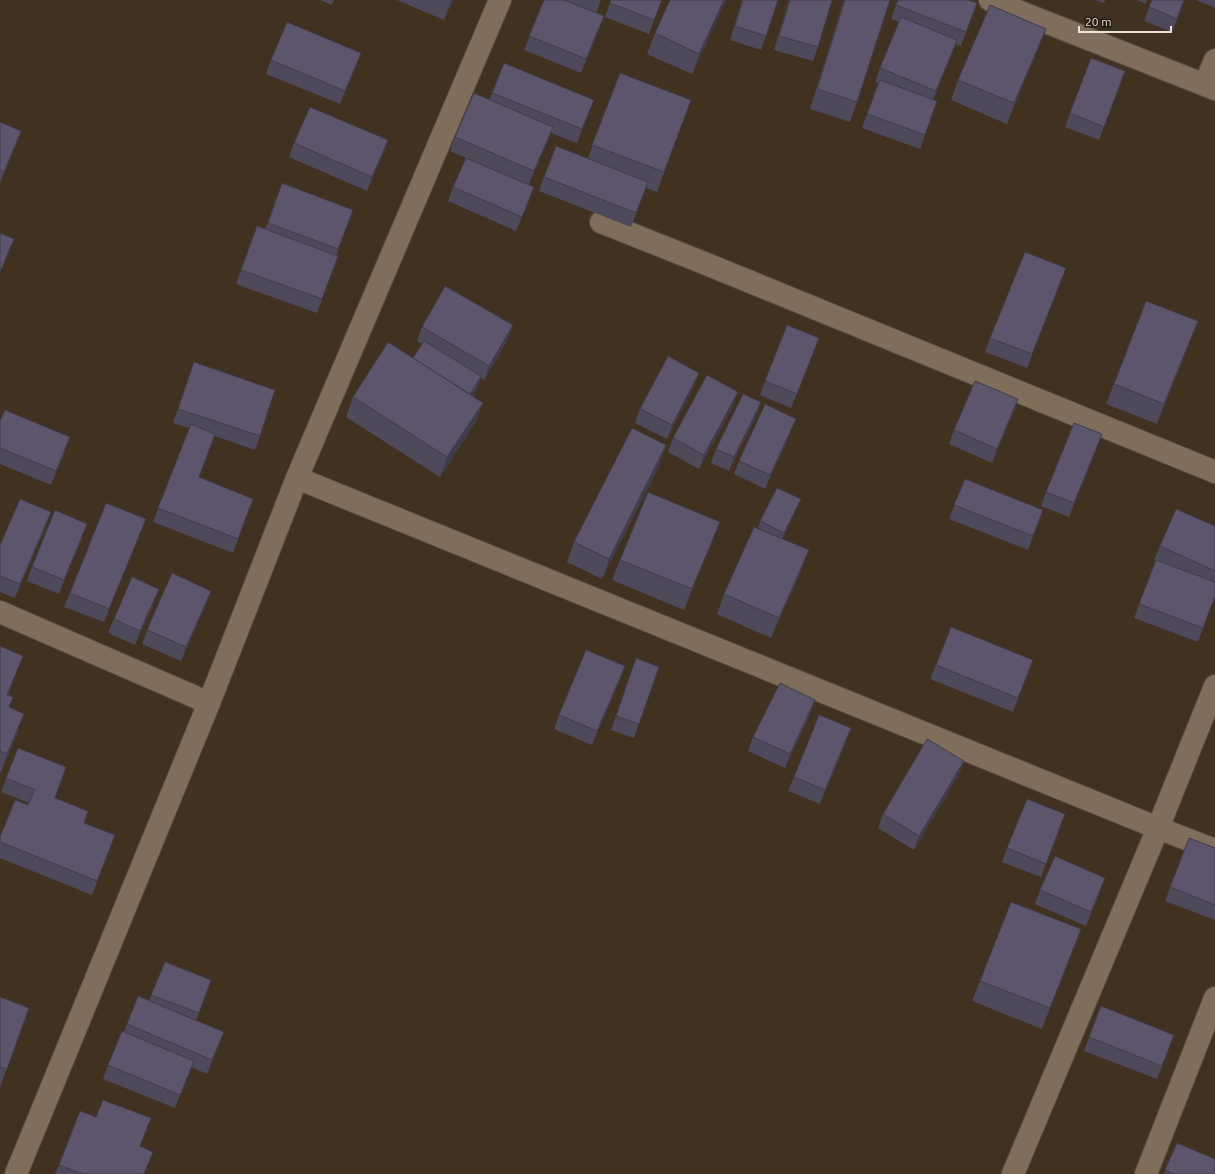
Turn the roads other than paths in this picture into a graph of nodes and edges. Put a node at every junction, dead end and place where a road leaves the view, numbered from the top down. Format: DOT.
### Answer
graph roads {
  1 [pos="500,0"];
  2 [pos="990,0"];
  3 [pos="1215,60"];
  4 [pos="1210,87"];
  5 [pos="601,222"];
  6 [pos="1215,472"];
  7 [pos="297,478"];
  8 [pos="0,612"];
  9 [pos="1215,686"];
  10 [pos="209,703"];
  11 [pos="1158,828"];
  12 [pos="1215,850"];
  13 [pos="1215,998"];
  14 [pos="16,1174"];
  15 [pos="1013,1174"];
  16 [pos="1146,1174"];
  1 -- 7 [label="street"];
  2 -- 4 [label="street"];
  3 -- 4 [label="street"];
  5 -- 6 [label="street"];
  7 -- 10 [label="street"];
  7 -- 11 [label="street"];
  8 -- 10 [label="street"];
  9 -- 11 [label="street"];
  10 -- 14 [label="street"];
  11 -- 12 [label="street"];
  11 -- 15 [label="street"];
  13 -- 16 [label="street"];
}
